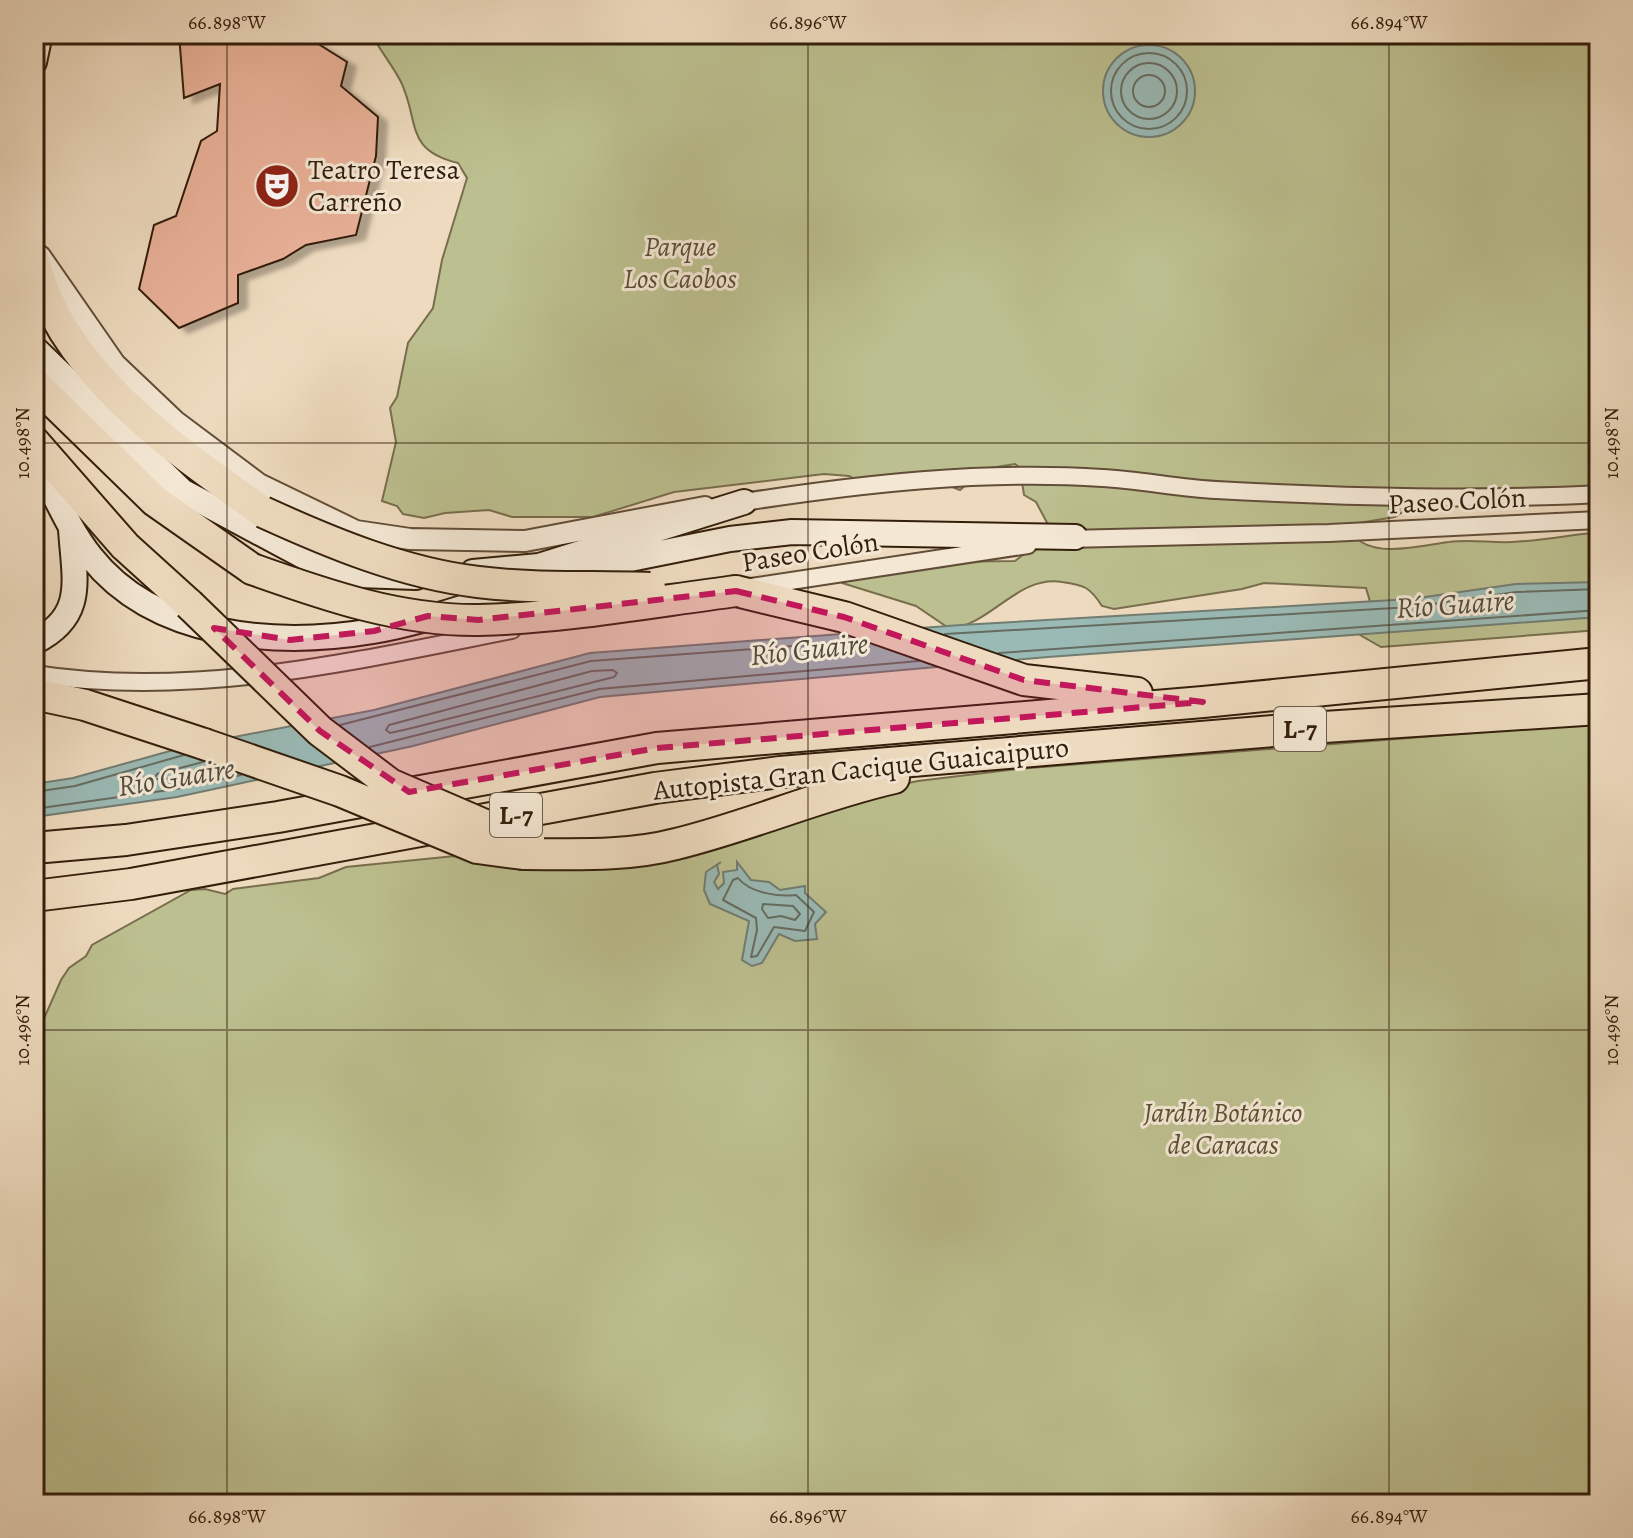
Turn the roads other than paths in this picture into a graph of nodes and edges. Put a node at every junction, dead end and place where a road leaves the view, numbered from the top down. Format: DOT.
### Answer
graph roads {
  1 [pos="40,34"];
  2 [pos="34,62"];
  3 [pos="34,247"];
  4 [pos="34,261"];
  5 [pos="34,348"];
  6 [pos="34,383"];
  7 [pos="34,442"];
  8 [pos="34,456"];
  9 [pos="1599,494"];
  10 [pos="744,502"];
  11 [pos="1599,520"];
  12 [pos="71,526"];
  13 [pos="1075,537"];
  14 [pos="736,591"];
  15 [pos="34,642"];
  16 [pos="1599,663"];
  17 [pos="34,674"];
  18 [pos="34,694"];
  19 [pos="1203,702"];
  20 [pos="1599,709"];
  21 [pos="1001,754"];
  22 [pos="526,846"];
  23 [pos="34,848"];
  24 [pos="34,896"];
  1 -- 2 [label="main road"];
  3 -- 10 [label="street"];
  4 -- 14 [label="highway, bridge"];
  5 -- 10 [label="main road"];
  6 -- 14 [label="highway, bridge"];
  7 -- 22 [label="highway, bridge"];
  8 -- 12 [label="main road"];
  9 -- 10 [label="street, Paseo Colón"];
  11 -- 13 [label="street, Paseo Colón"];
  12 -- 13 [label="main road"];
  12 -- 15 [label="main road"];
  13 -- 17 [label="street, Paseo Colón"];
  14 -- 19 [label="highway"];
  16 -- 19 [label="highway, Autopista Gran Cacique Guaicaipuro / L-7"];
  18 -- 22 [label="highway, bridge"];
  19 -- 23 [label="highway, Autopista Gran Cacique Guaicaipuro / L-7"];
  20 -- 21 [label="highway, Autopista Gran Cacique Guaicaipuro / L-7"];
  21 -- 22 [label="highway"];
  21 -- 24 [label="highway, Autopista Gran Cacique Guaicaipuro / L-7"];
}
